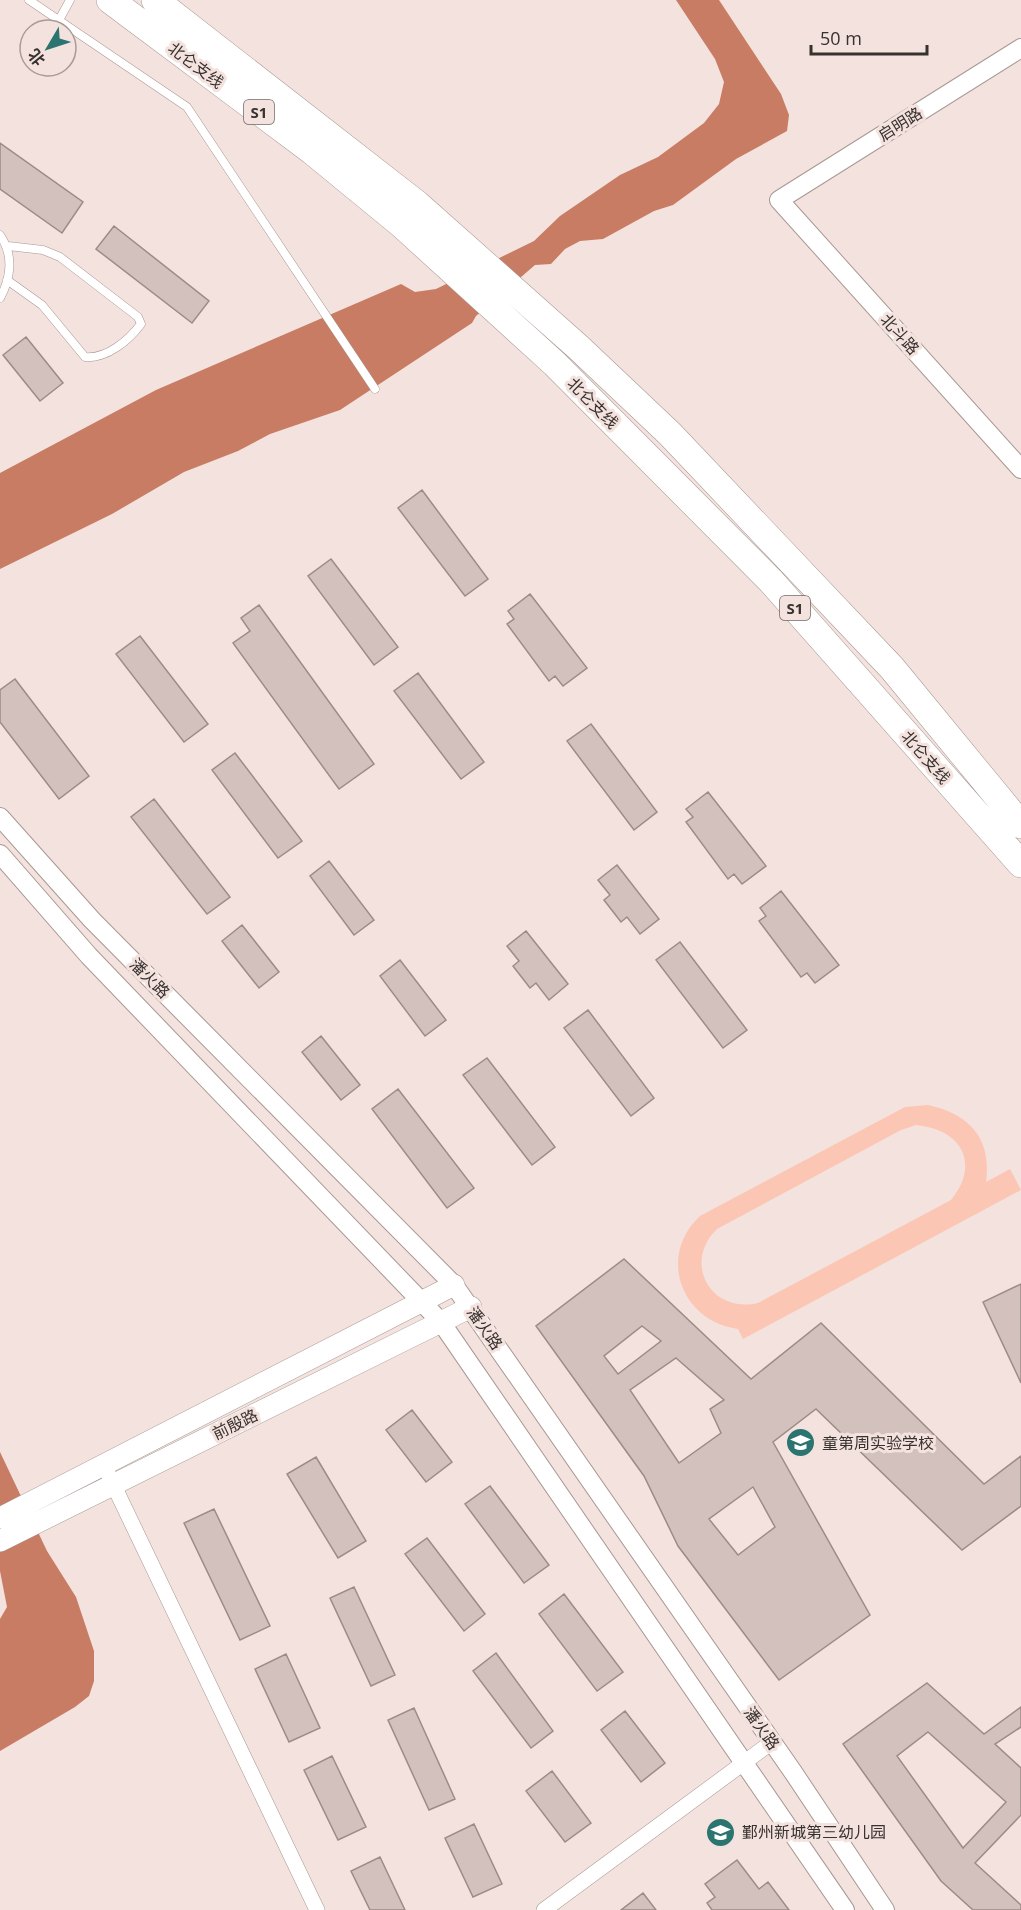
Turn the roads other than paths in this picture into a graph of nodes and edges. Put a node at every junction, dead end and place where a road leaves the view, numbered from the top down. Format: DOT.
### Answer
graph roads {
  1 [pos="29,0"];
  2 [pos="70,0"];
  3 [pos="155,0"];
  4 [pos="113,2"];
  5 [pos="55,18"];
  6 [pos="59,18"];
  7 [pos="78,33"];
  8 [pos="1021,48"];
  9 [pos="779,200"];
  10 [pos="409,214"];
  11 [pos="0,235"];
  12 [pos="8,246"];
  13 [pos="7,280"];
  14 [pos="0,298"];
  15 [pos="375,389"];
  16 [pos="1021,469"];
  17 [pos="0,817"];
  18 [pos="1021,825"];
  19 [pos="0,854"];
  20 [pos="1021,864"];
  21 [pos="454,1285"];
  22 [pos="421,1302"];
  23 [pos="471,1307"];
  24 [pos="441,1322"];
  25 [pos="104,1465"];
  26 [pos="113,1485"];
  27 [pos="0,1518"];
  28 [pos="0,1541"];
  29 [pos="772,1742"];
  30 [pos="744,1762"];
  31 [pos="317,1910"];
  32 [pos="543,1910"];
  33 [pos="845,1910"];
  34 [pos="885,1910"];
  1 -- 5 [label="lane"];
  2 -- 6 [label="lane"];
  3 -- 10 [label="highway, 北仑支线 / S1"];
  4 -- 10 [label="highway, 北仑支线 / S1"];
  7 -- 15 [label="lane"];
  8 -- 9 [label="street, 启明路"];
  9 -- 16 [label="street, 北斗路"];
  10 -- 18 [label="highway, 北仑支线 / S1"];
  10 -- 20 [label="highway, 北仑支线 / S1"];
  11 -- 12 [label="lane"];
  12 -- 13 [label="lane"];
  12 -- 13 [label="lane"];
  13 -- 14 [label="lane"];
  17 -- 21 [label="street, 潘火路"];
  19 -- 22 [label="street, 潘火路"];
  21 -- 22 [label="main road, 前殷路"];
  21 -- 23 [label="street, 潘火路"];
  22 -- 24 [label="street, 潘火路"];
  22 -- 25 [label="main road, 前殷路"];
  23 -- 24 [label="main road, 前殷路"];
  23 -- 29 [label="street, 潘火路"];
  24 -- 26 [label="main road, 前殷路"];
  24 -- 30 [label="street, 潘火路"];
  25 -- 26 [label="street"];
  25 -- 27 [label="main road, 前殷路"];
  26 -- 28 [label="main road, 前殷路"];
  26 -- 31 [label="street"];
  29 -- 30 [label="street"];
  29 -- 34 [label="street, 潘火路"];
  30 -- 32 [label="street"];
  30 -- 33 [label="street, 潘火路"];
}
